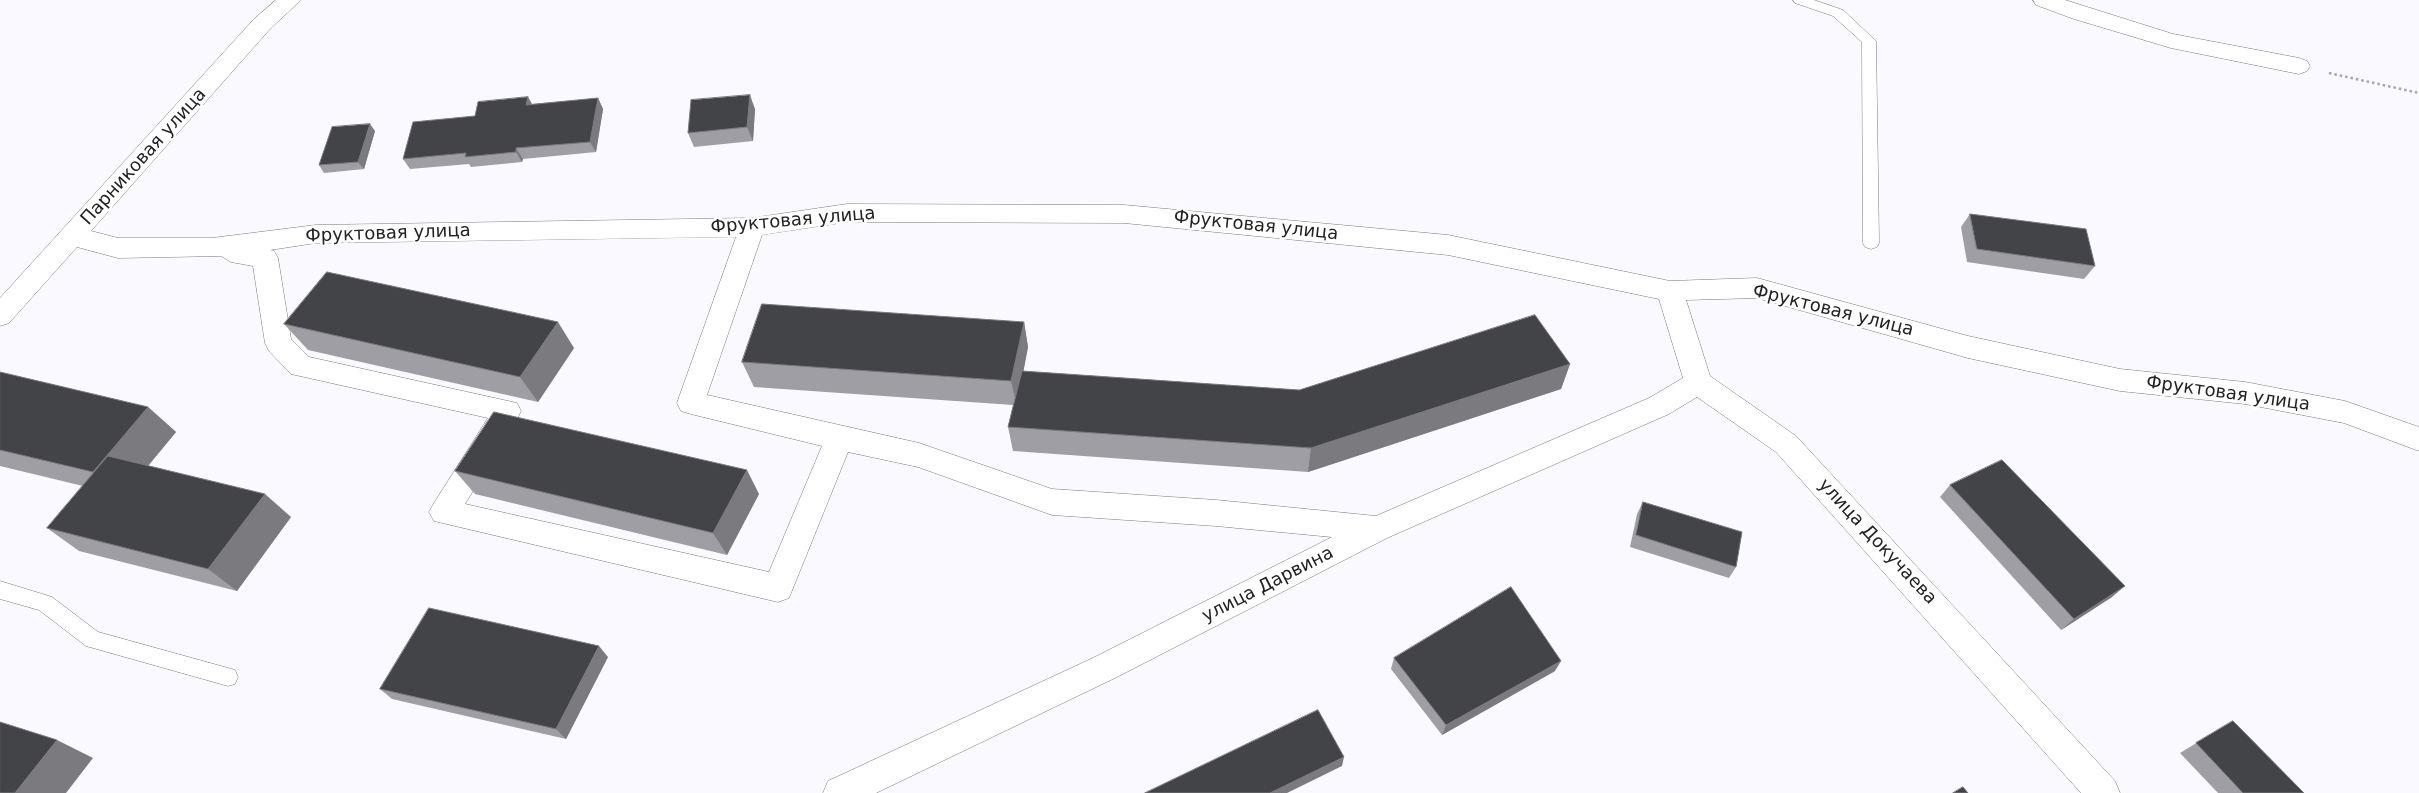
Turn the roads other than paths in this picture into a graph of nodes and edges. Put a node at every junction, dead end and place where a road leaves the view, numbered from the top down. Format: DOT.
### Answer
graph roads {
  1 [pos="1800,0"];
  2 [pos="2044,0"];
  3 [pos="286,2"];
  4 [pos="2299,66"];
  5 [pos="752,227"];
  6 [pos="74,236"];
  7 [pos="1871,243"];
  8 [pos="212,248"];
  9 [pos="1670,291"];
  10 [pos="0,316"];
  11 [pos="1698,383"];
  12 [pos="839,438"];
  13 [pos="2419,439"];
  14 [pos="1377,529"];
  15 [pos="0,590"];
  16 [pos="228,677"];
  17 [pos="840,793"];
  18 [pos="2103,793"];
  1 -- 7 [label="lane"];
  2 -- 4 [label="street"];
  3 -- 6 [label="street, Парниковая улица"];
  5 -- 8 [label="street, Фруктовая улица"];
  5 -- 9 [label="street, Фруктовая улица"];
  5 -- 12 [label="street"];
  6 -- 8 [label="street, Фруктовая улица"];
  6 -- 10 [label="street, Парниковая улица"];
  8 -- 12 [label="street"];
  9 -- 11 [label="street"];
  9 -- 13 [label="street, Фруктовая улица"];
  11 -- 14 [label="street, улица Дарвина"];
  11 -- 18 [label="street, улица Докучаева"];
  12 -- 14 [label="street"];
  14 -- 17 [label="street, улица Дарвина"];
  15 -- 16 [label="lane"];
}
